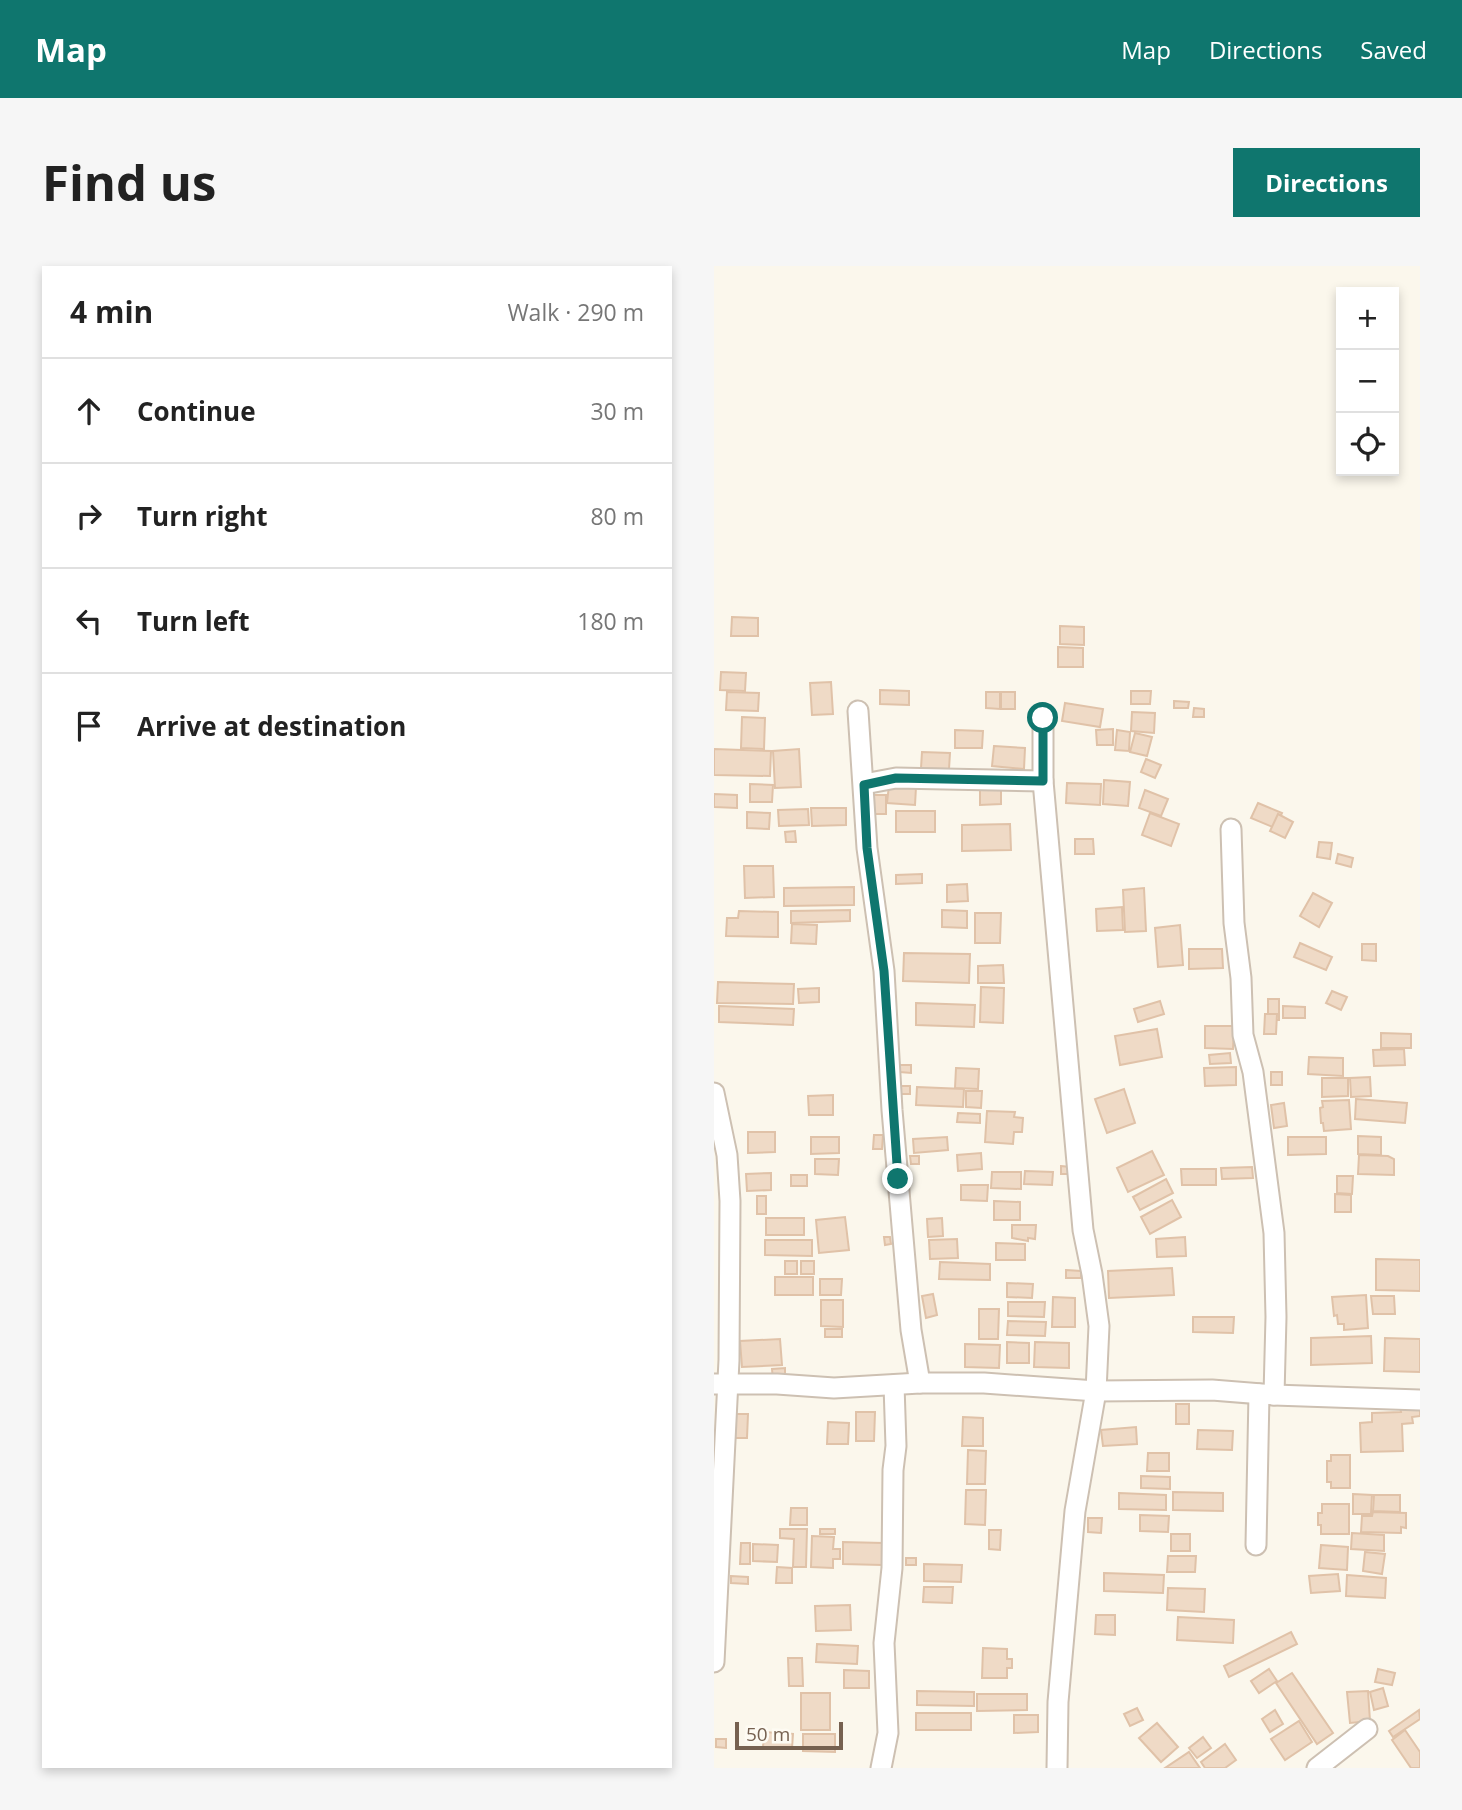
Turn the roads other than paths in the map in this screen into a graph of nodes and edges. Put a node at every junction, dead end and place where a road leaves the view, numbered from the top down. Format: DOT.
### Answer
graph roads {
  1 [pos="858,711"];
  2 [pos="1043,718"];
  3 [pos="1043,781"];
  4 [pos="864,785"];
  5 [pos="1231,829"];
  6 [pos="714,1093"];
  7 [pos="722,1200"];
  8 [pos="721,1383"];
  9 [pos="920,1383"];
  10 [pos="894,1385"];
  11 [pos="1096,1391"];
  12 [pos="1267,1395"];
  13 [pos="1420,1400"];
  14 [pos="1256,1545"];
  15 [pos="714,1662"];
  16 [pos="1367,1728"];
  17 [pos="881,1768"];
  18 [pos="1057,1768"];
  19 [pos="1317,1768"];
  1 -- 4 [label="street"];
  2 -- 3 [label="street"];
  3 -- 4 [label="street"];
  3 -- 11 [label="street"];
  4 -- 9 [label="street"];
  5 -- 12 [label="street"];
  6 -- 7 [label="street"];
  7 -- 8 [label="street"];
  8 -- 10 [label="street"];
  8 -- 15 [label="street"];
  9 -- 10 [label="street"];
  9 -- 11 [label="street"];
  10 -- 17 [label="street"];
  11 -- 12 [label="street"];
  11 -- 18 [label="street"];
  12 -- 13 [label="street"];
  12 -- 14 [label="street"];
  16 -- 19 [label="street"];
}
